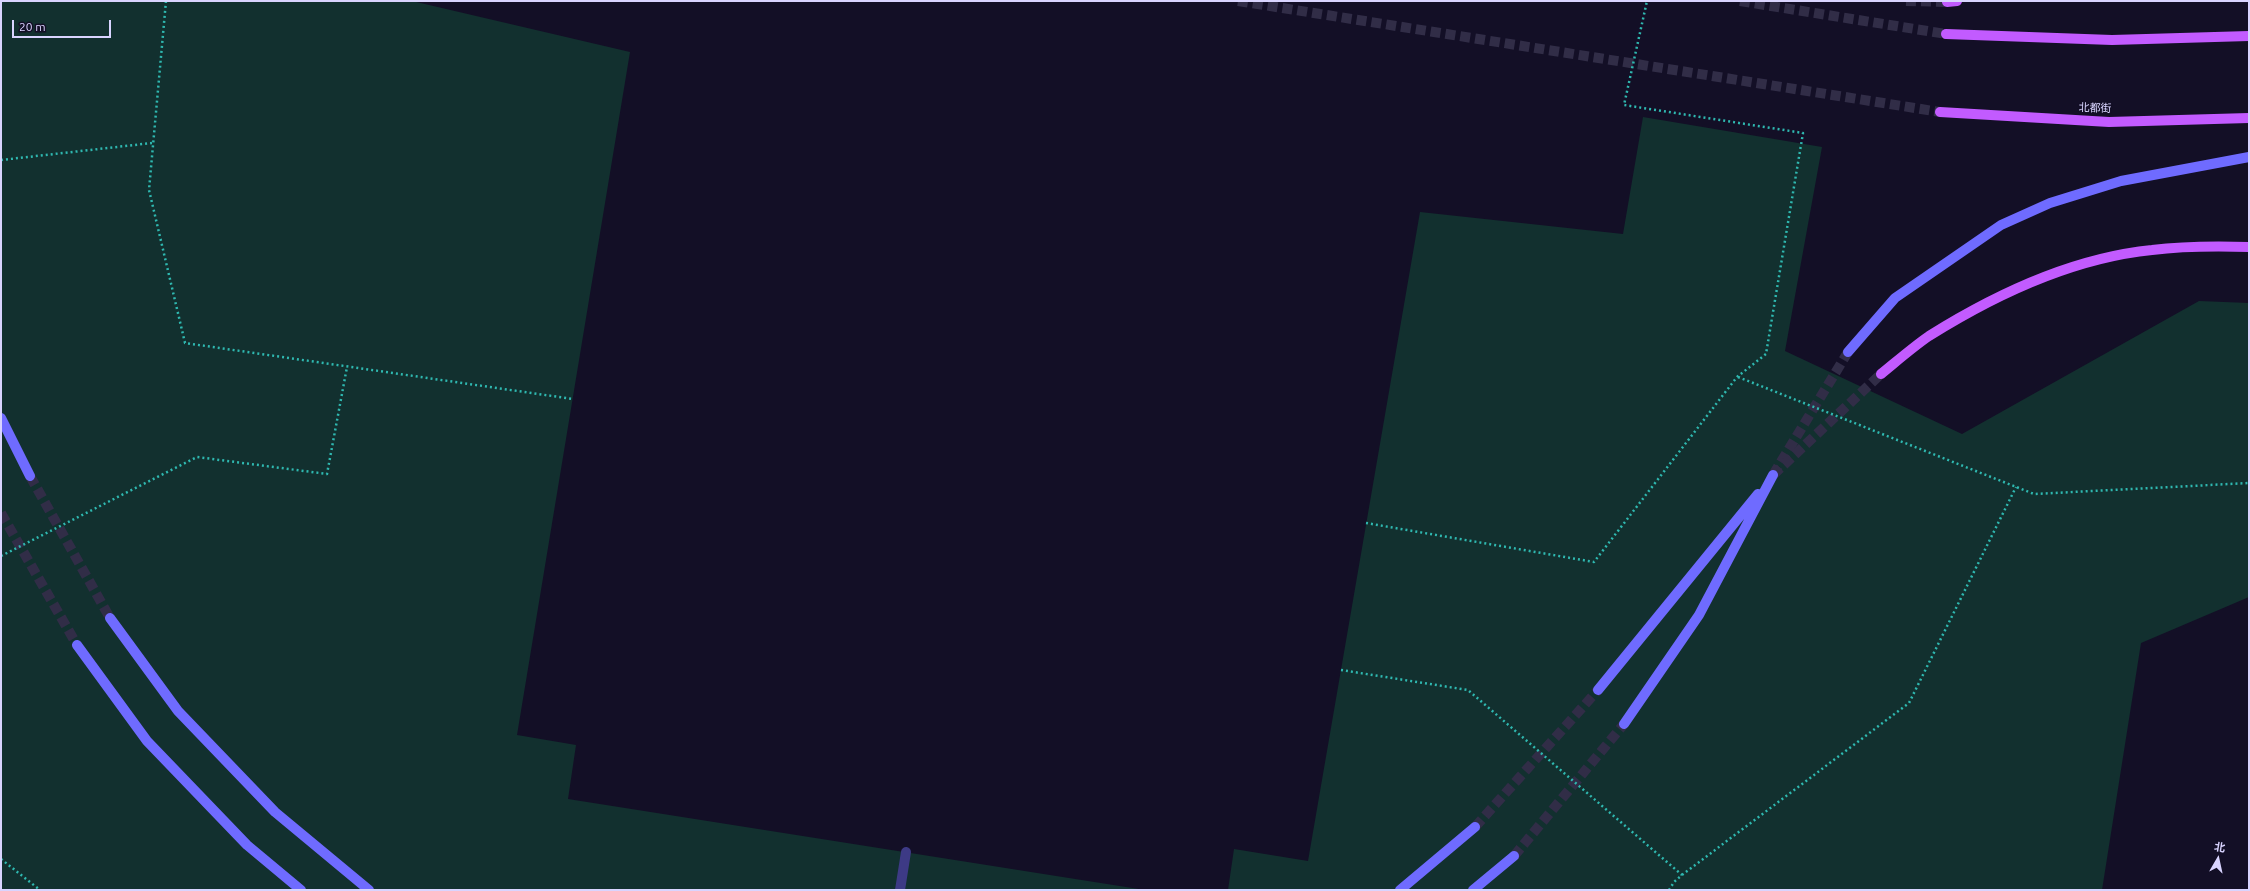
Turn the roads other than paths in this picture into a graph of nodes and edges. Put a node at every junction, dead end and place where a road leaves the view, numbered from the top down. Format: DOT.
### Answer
graph roads {
  1 [pos="1946,34"];
  2 [pos="2249,36"];
  3 [pos="1940,112"];
  4 [pos="2249,118"];
  5 [pos="2249,157"];
  6 [pos="2249,247"];
  7 [pos="1848,352"];
  8 [pos="1881,374"];
  9 [pos="1,418"];
  10 [pos="30,476"];
  11 [pos="110,618"];
  12 [pos="77,645"];
  13 [pos="1598,690"];
  14 [pos="1624,724"];
  15 [pos="1475,827"];
  16 [pos="906,852"];
  17 [pos="1514,856"];
  18 [pos="301,890"];
  19 [pos="369,890"];
  20 [pos="900,890"];
  21 [pos="1400,890"];
  22 [pos="1473,890"];
  1 -- 2 [label="main road"];
  3 -- 4 [label="main road, 北都街"];
  5 -- 7 [label="main road"];
  6 -- 8 [label="main road"];
  9 -- 10 [label="main road"];
  11 -- 19 [label="main road"];
  12 -- 18 [label="main road"];
  13 -- 14 [label="main road"];
  15 -- 21 [label="main road"];
  16 -- 20 [label="street"];
  17 -- 22 [label="main road"];
}
